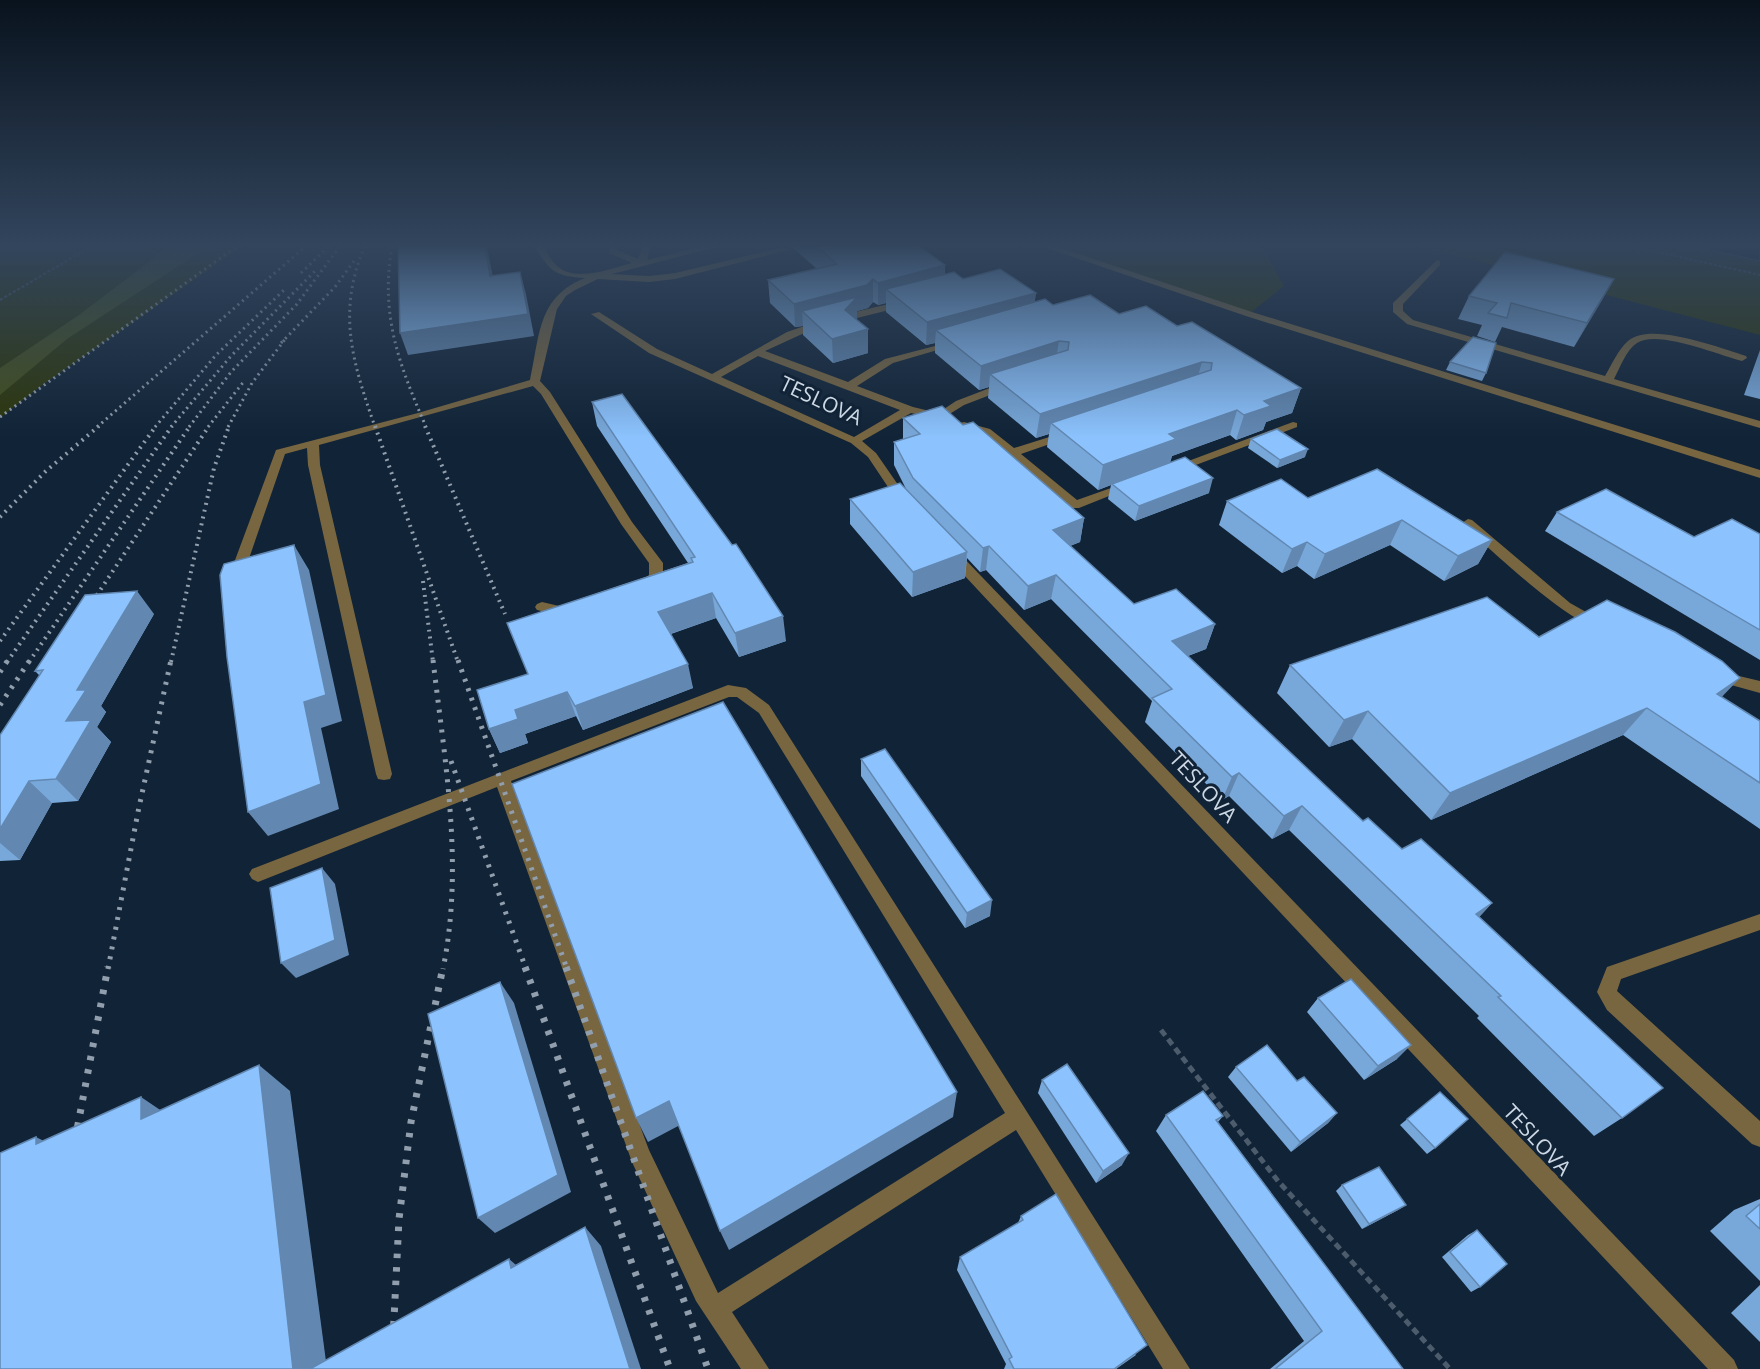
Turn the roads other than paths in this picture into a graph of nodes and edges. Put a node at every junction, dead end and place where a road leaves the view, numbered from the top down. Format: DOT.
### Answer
graph roads {
  1 [pos="554,310"];
  2 [pos="879,310"];
  3 [pos="1237,310"];
  4 [pos="1398,310"];
  5 [pos="596,314"];
  6 [pos="966,339"];
  7 [pos="757,352"];
  8 [pos="1742,358"];
  9 [pos="712,378"];
  10 [pos="1608,380"];
  11 [pos="535,382"];
  12 [pos="1018,382"];
  13 [pos="849,386"];
  14 [pos="909,408"];
  15 [pos="940,417"];
  16 [pos="1293,425"];
  17 [pos="1760,425"];
  18 [pos="1078,431"];
  19 [pos="855,441"];
  20 [pos="313,443"];
  21 [pos="1012,453"];
  22 [pos="1162,473"];
  23 [pos="1760,474"];
  24 [pos="1140,481"];
  25 [pos="917,517"];
  26 [pos="1468,523"];
  27 [pos="941,542"];
  28 [pos="635,590"];
  29 [pos="231,592"];
  30 [pos="542,607"];
  31 [pos="575,610"];
  32 [pos="1605,629"];
  33 [pos="1700,671"];
  34 [pos="1760,687"];
  35 [pos="384,774"];
  36 [pos="502,778"];
  37 [pos="258,874"];
  38 [pos="1760,922"];
  39 [pos="1019,1116"];
  40 [pos="1760,1136"];
  41 [pos="715,1309"];
  42 [pos="756,1369"];
  43 [pos="1177,1369"];
  44 [pos="1725,1369"];
  1 -- 11 [label="lane"];
  2 -- 7 [label="lane"];
  3 -- 23 [label="lane"];
  4 -- 10 [label="lane"];
  5 -- 9 [label="lane, TESLOVA"];
  6 -- 13 [label="lane"];
  7 -- 9 [label="lane"];
  7 -- 13 [label="lane"];
  8 -- 10 [label="lane"];
  9 -- 19 [label="lane, TESLOVA"];
  10 -- 17 [label="lane"];
  11 -- 20 [label="lane"];
  11 -- 28 [label="lane"];
  12 -- 15 [label="lane"];
  13 -- 14 [label="lane"];
  14 -- 15 [label="lane"];
  14 -- 19 [label="lane"];
  15 -- 21 [label="lane"];
  16 -- 22 [label="lane"];
  18 -- 21 [label="lane"];
  19 -- 25 [label="lane, TESLOVA"];
  20 -- 29 [label="lane"];
  20 -- 35 [label="lane"];
  21 -- 24 [label="lane"];
  26 -- 32 [label="lane"];
  27 -- 44 [label="lane, TESLOVA"];
  30 -- 31 [label="lane"];
  33 -- 34 [label="lane"];
  36 -- 37 [label="lane"];
  36 -- 39 [label="lane"];
  36 -- 41 [label="lane"];
  38 -- 40 [label="lane"];
  39 -- 41 [label="lane"];
  39 -- 43 [label="lane"];
  41 -- 42 [label="lane"];
}
